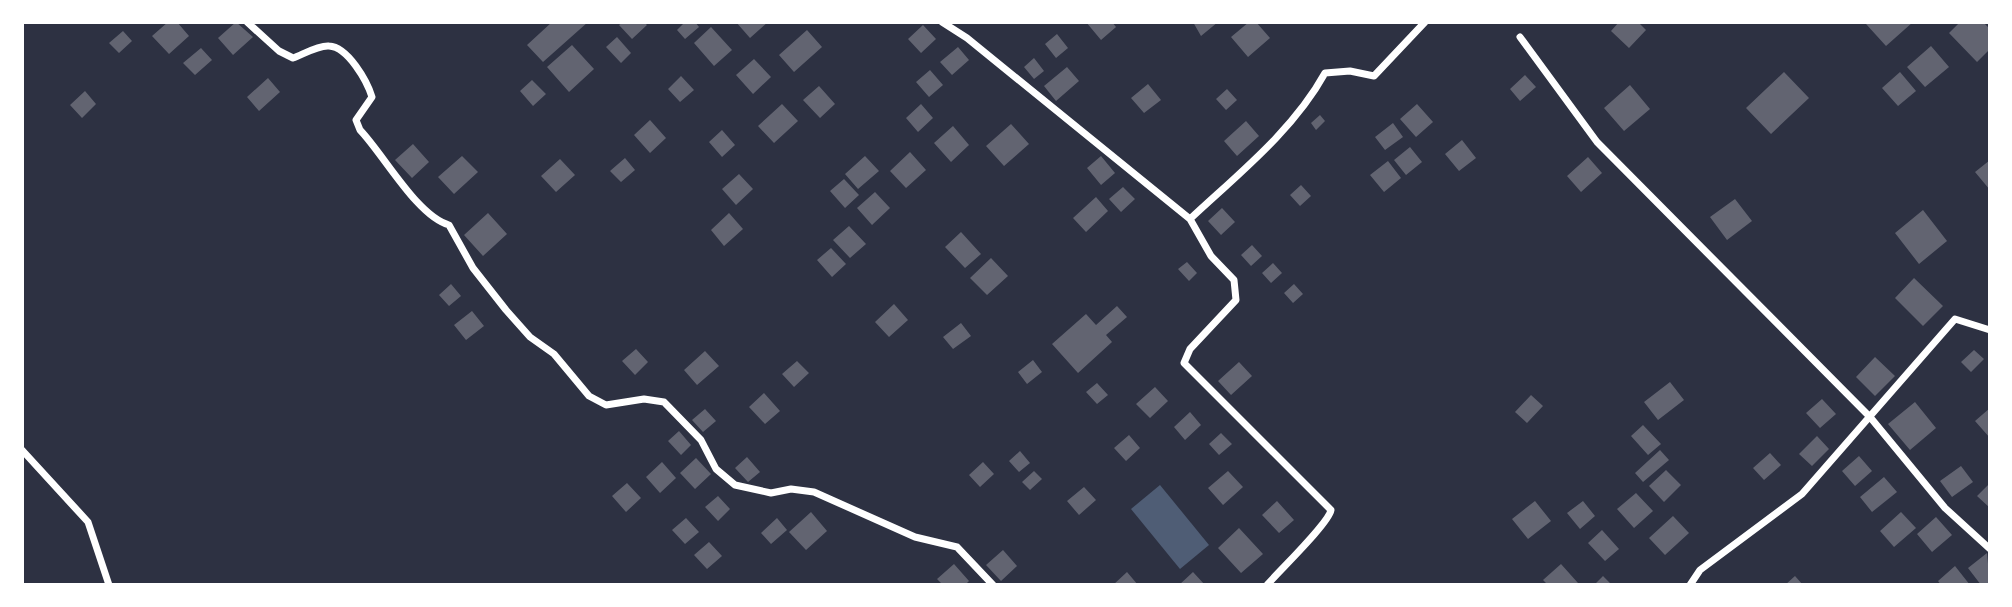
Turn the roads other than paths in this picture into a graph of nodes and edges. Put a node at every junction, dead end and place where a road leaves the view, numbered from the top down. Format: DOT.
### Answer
graph roads {
  1 [pos="247,22"];
  2 [pos="942,22"];
  3 [pos="1425,22"];
  4 [pos="1520,37"];
  5 [pos="1190,219"];
  6 [pos="1990,330"];
  7 [pos="1870,417"];
  8 [pos="22,450"];
  9 [pos="1990,549"];
  10 [pos="1270,584"];
  11 [pos="109,585"];
  12 [pos="993,585"];
  13 [pos="1690,585"];
  1 -- 12 [label="street"];
  2 -- 5 [label="street"];
  3 -- 5 [label="street"];
  4 -- 7 [label="street"];
  5 -- 10 [label="street"];
  6 -- 7 [label="street"];
  7 -- 9 [label="street"];
  7 -- 13 [label="street"];
  8 -- 11 [label="street"];
}
